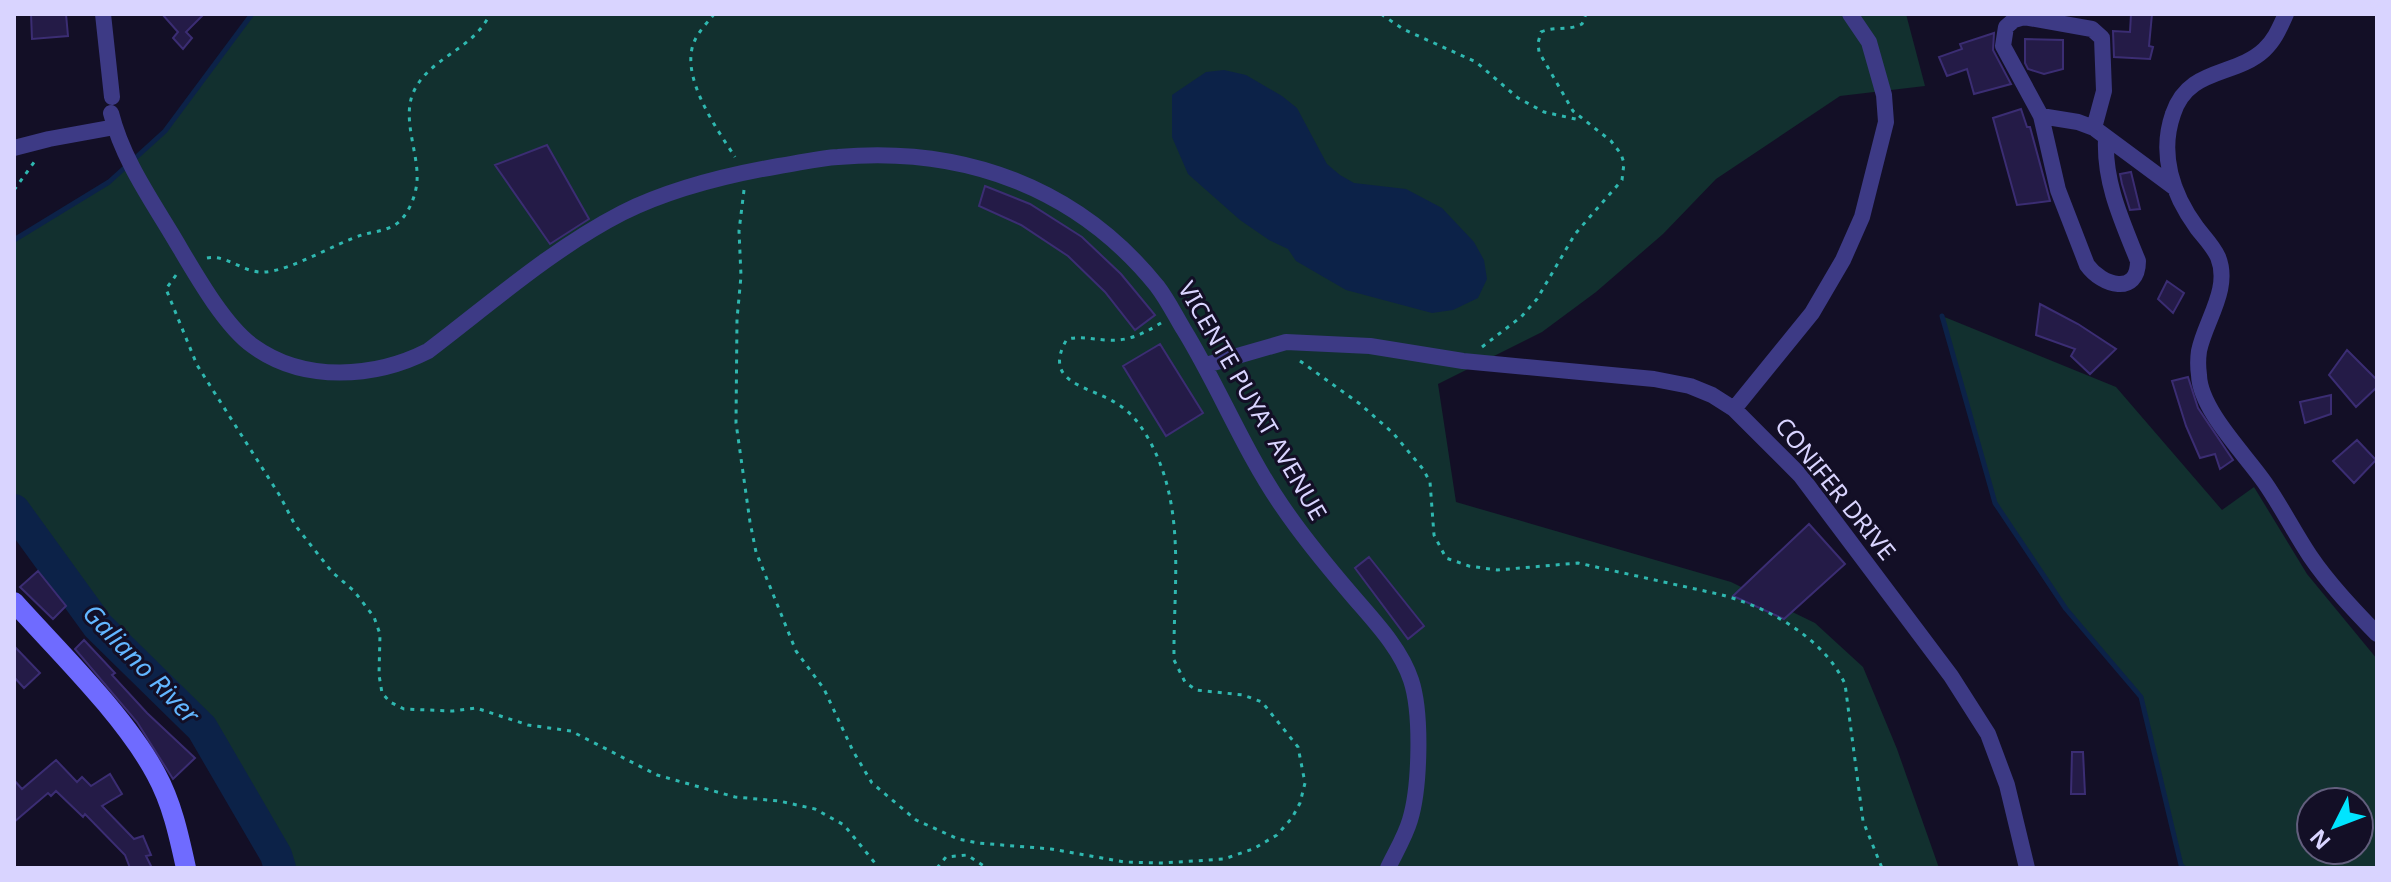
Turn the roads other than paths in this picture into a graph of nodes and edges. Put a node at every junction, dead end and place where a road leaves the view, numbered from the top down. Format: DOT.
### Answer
graph roads {
  1 [pos="103,14"];
  2 [pos="1850,14"];
  3 [pos="2286,14"];
  4 [pos="113,113"];
  5 [pos="2041,116"];
  6 [pos="2100,134"];
  7 [pos="14,148"];
  8 [pos="2176,189"];
  9 [pos="1206,365"];
  10 [pos="1734,409"];
  11 [pos="14,602"];
  12 [pos="2377,634"];
  13 [pos="186,868"];
  14 [pos="1388,868"];
  15 [pos="2027,868"];
  1 -- 4 [label="street, VICENTE PUYAT AVENUE"];
  2 -- 10 [label="street"];
  3 -- 8 [label="street"];
  4 -- 7 [label="street"];
  4 -- 9 [label="street, VICENTE PUYAT AVENUE"];
  5 -- 6 [label="street"];
  5 -- 6 [label="street"];
  5 -- 6 [label="street"];
  6 -- 8 [label="street"];
  8 -- 12 [label="street"];
  9 -- 10 [label="street, CONIFER DRIVE"];
  9 -- 14 [label="street, VICENTE PUYAT AVENUE"];
  10 -- 15 [label="street, CONIFER DRIVE"];
  11 -- 13 [label="main road"];
}
